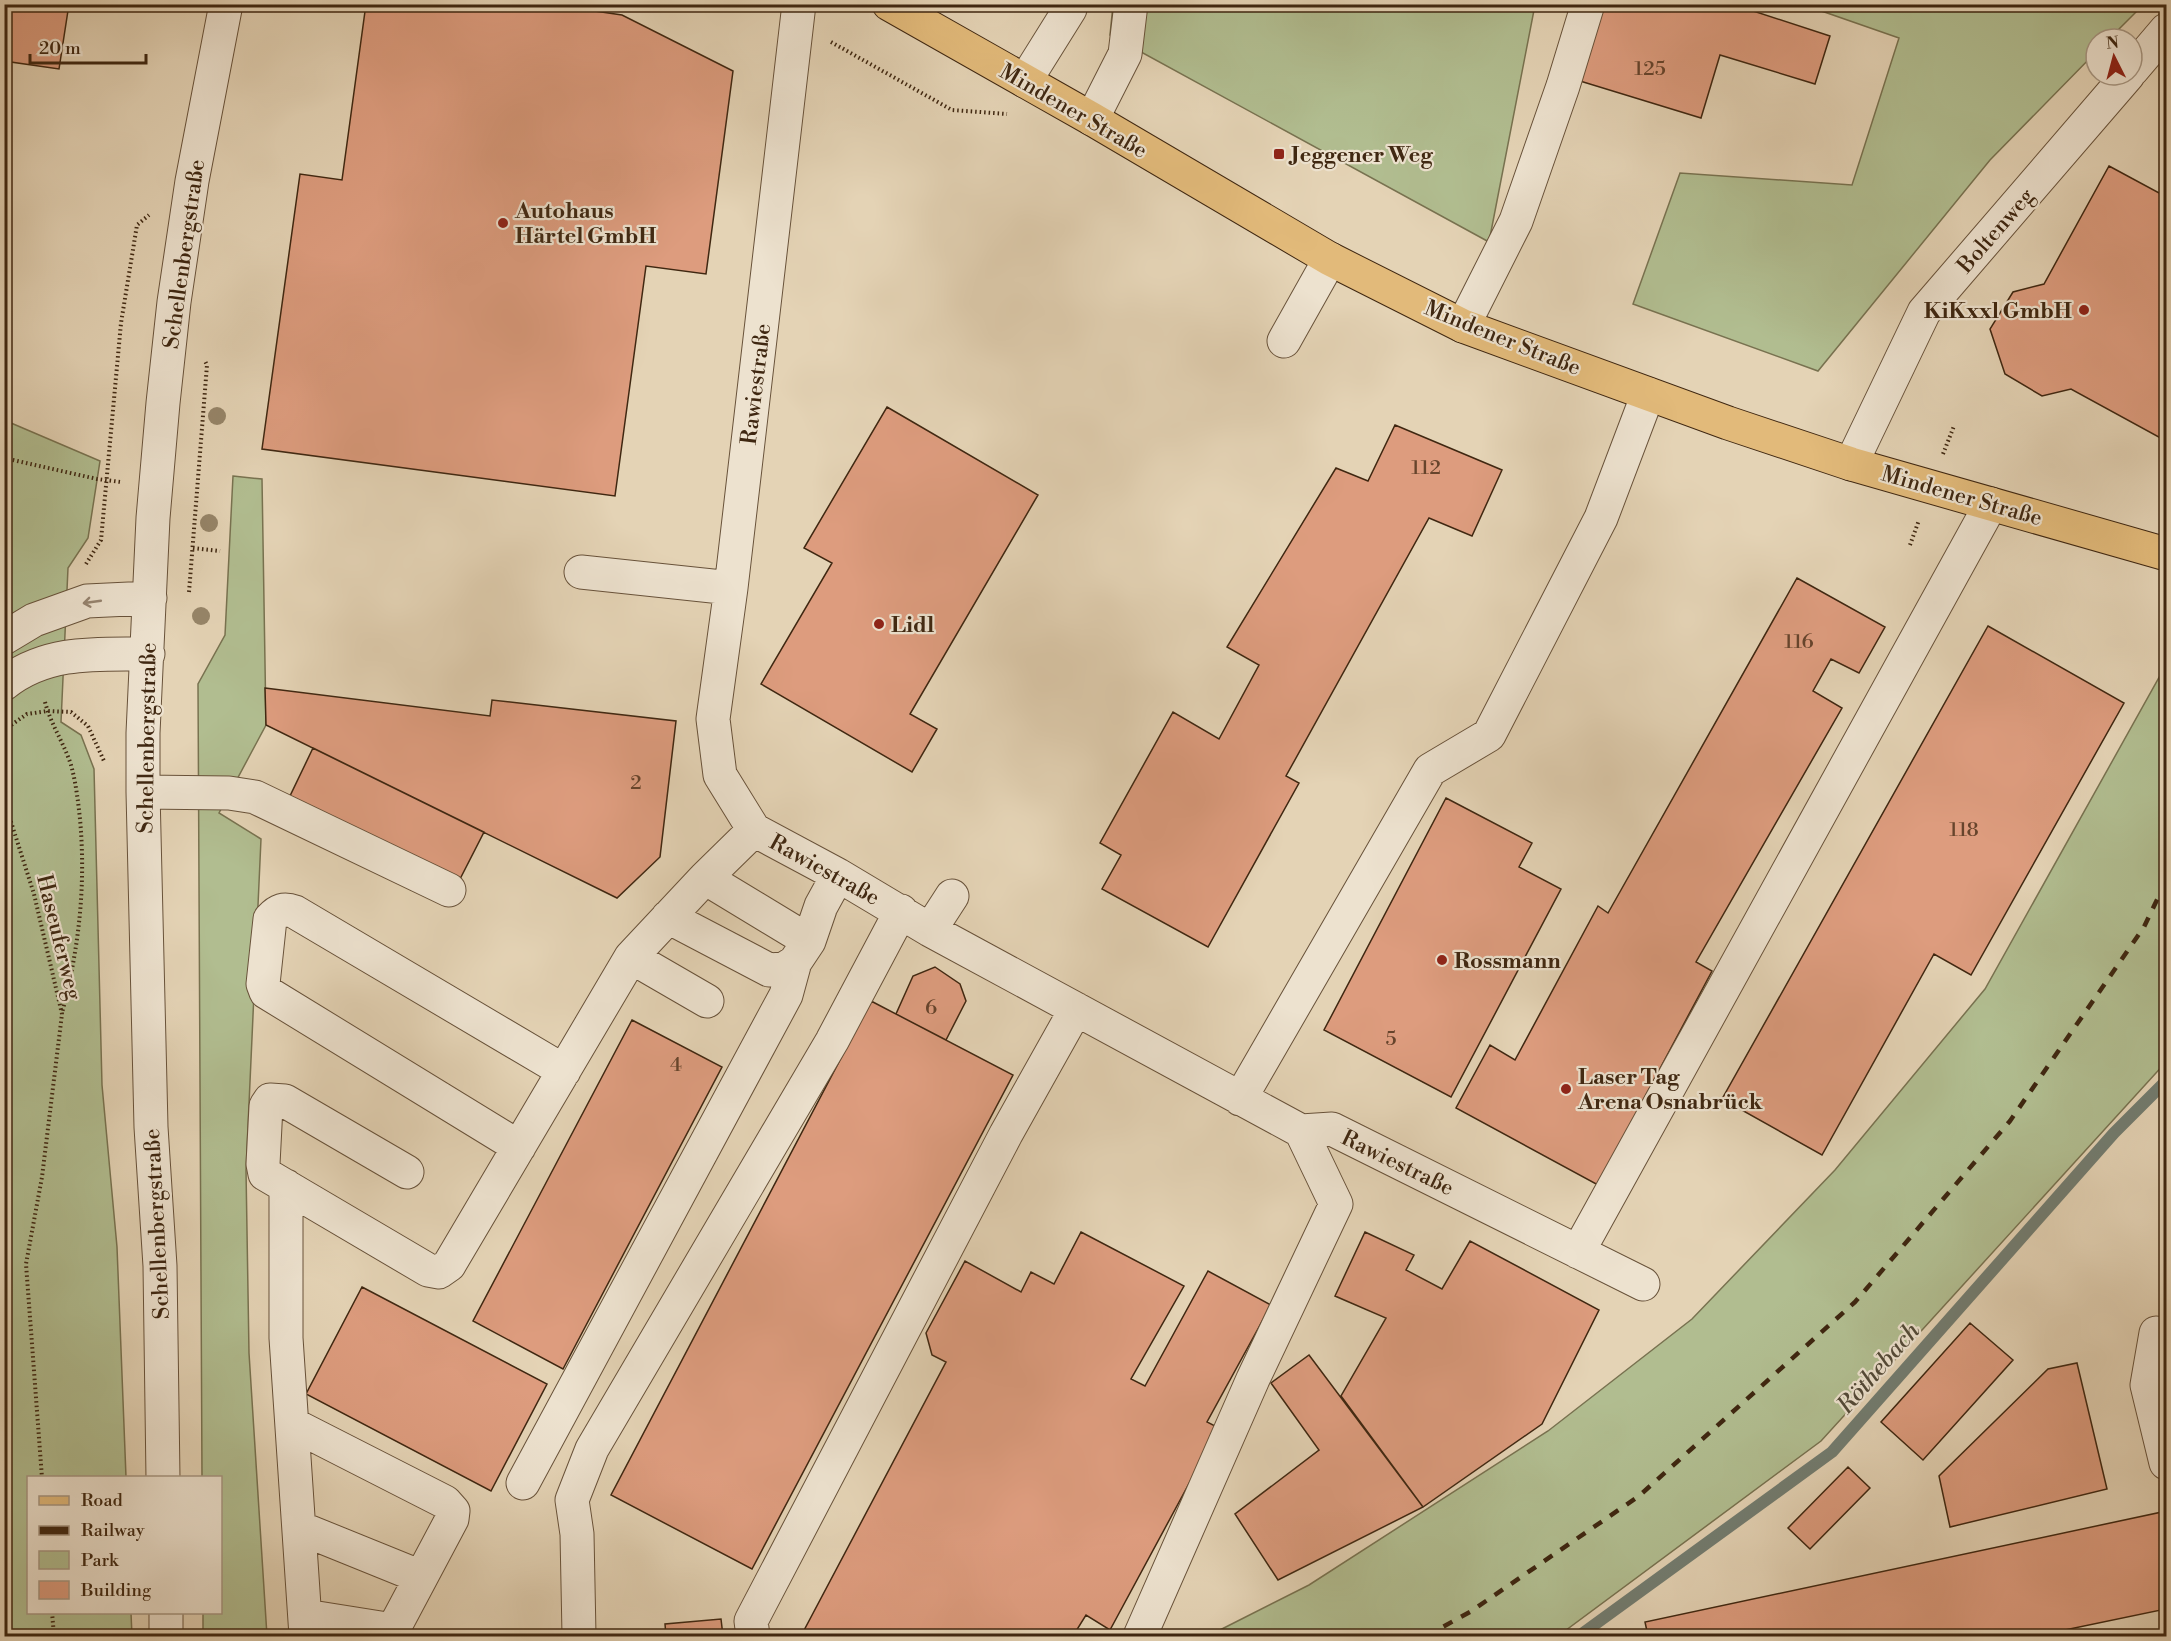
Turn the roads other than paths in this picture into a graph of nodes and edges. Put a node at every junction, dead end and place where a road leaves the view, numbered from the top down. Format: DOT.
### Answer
graph roads {
  1 [pos="226,4"];
  2 [pos="889,4"];
  3 [pos="1131,4"];
  4 [pos="1588,4"];
  5 [pos="1070,9"];
  6 [pos="798,14"];
  7 [pos="2166,30"];
  8 [pos="2144,56"];
  9 [pos="1025,81"];
  10 [pos="2118,87"];
  11 [pos="1092,119"];
  12 [pos="1330,258"];
  13 [pos="1463,326"];
  14 [pos="1284,341"];
  15 [pos="1648,394"];
  16 [pos="1851,464"];
  17 [pos="1991,504"];
  18 [pos="2166,554"];
  19 [pos="581,572"];
  20 [pos="731,588"];
  21 [pos="150,598"];
  22 [pos="4,638"];
  23 [pos="148,654"];
  24 [pos="4,684"];
  25 [pos="143,792"];
  26 [pos="754,830"];
  27 [pos="838,875"];
  28 [pos="705,878"];
  29 [pos="449,890"];
  30 [pos="952,896"];
  31 [pos="901,912"];
  32 [pos="668,917"];
  33 [pos="930,930"];
  34 [pos="802,951"];
  35 [pos="631,957"];
  36 [pos="707,1000"];
  37 [pos="1076,1009"];
  38 [pos="564,1071"];
  39 [pos="1240,1099"];
  40 [pos="1301,1131"];
  41 [pos="519,1147"];
  42 [pos="407,1172"];
  43 [pos="285,1186"];
  44 [pos="1578,1252"];
  45 [pos="1643,1284"];
  46 [pos="2160,1329"];
  47 [pos="292,1425"];
  48 [pos="2166,1463"];
  49 [pos="163,1476"];
  50 [pos="523,1483"];
  51 [pos="300,1528"];
  52 [pos="421,1578"];
  53 [pos="166,1614"];
  54 [pos="306,1626"];
  55 [pos="393,1633"];
  56 [pos="579,1635"];
  57 [pos="166,1636"];
  58 [pos="753,1636"];
  59 [pos="1140,1636"];
  1 -- 21 [label="street, Schellenbergstraße"];
  2 -- 9 [label="main road, Mindener Straße"];
  3 -- 11 [label="street"];
  4 -- 13 [label="street"];
  5 -- 9 [label="street"];
  6 -- 20 [label="street, Rawiestraße"];
  7 -- 8 [label="street"];
  9 -- 11 [label="main road, Mindener Straße"];
  10 -- 16 [label="street, Boltenweg"];
  11 -- 12 [label="main road, Mindener Straße"];
  12 -- 13 [label="main road, Mindener Straße"];
  12 -- 14 [label="street"];
  13 -- 15 [label="main road, Mindener Straße"];
  15 -- 16 [label="main road, Mindener Straße"];
  15 -- 39 [label="street"];
  16 -- 17 [label="main road, Mindener Straße"];
  17 -- 18 [label="main road, Mindener Straße"];
  17 -- 44 [label="street"];
  19 -- 20 [label="street"];
  20 -- 26 [label="street, Rawiestraße"];
  21 -- 22 [label="street, one-way"];
  21 -- 23 [label="street, Schellenbergstraße"];
  23 -- 24 [label="street"];
  23 -- 25 [label="street, Schellenbergstraße"];
  25 -- 29 [label="street"];
  25 -- 49 [label="street, Schellenbergstraße"];
  26 -- 27 [label="street, Rawiestraße"];
  26 -- 28 [label="street"];
  27 -- 31 [label="street, Rawiestraße"];
  27 -- 34 [label="street"];
  28 -- 32 [label="street"];
  28 -- 34 [label="street"];
  30 -- 33 [label="street"];
  31 -- 33 [label="street, Rawiestraße"];
  31 -- 56 [label="street"];
  32 -- 34 [label="street"];
  32 -- 35 [label="street"];
  33 -- 37 [label="street, Rawiestraße"];
  34 -- 50 [label="street"];
  35 -- 36 [label="street"];
  35 -- 38 [label="street"];
  37 -- 39 [label="street, Rawiestraße"];
  37 -- 58 [label="street"];
  38 -- 41 [label="street"];
  38 -- 41 [label="street"];
  39 -- 40 [label="street, Rawiestraße"];
  40 -- 44 [label="street, Rawiestraße"];
  40 -- 59 [label="street"];
  41 -- 43 [label="street"];
  42 -- 43 [label="street"];
  43 -- 47 [label="street"];
  44 -- 45 [label="street, Rawiestraße"];
  46 -- 48 [label="street"];
  47 -- 51 [label="street"];
  47 -- 52 [label="street"];
  51 -- 52 [label="street"];
  51 -- 54 [label="street"];
  52 -- 55 [label="street"];
  53 -- 57 [label="street"];
  54 -- 55 [label="street"];
}
